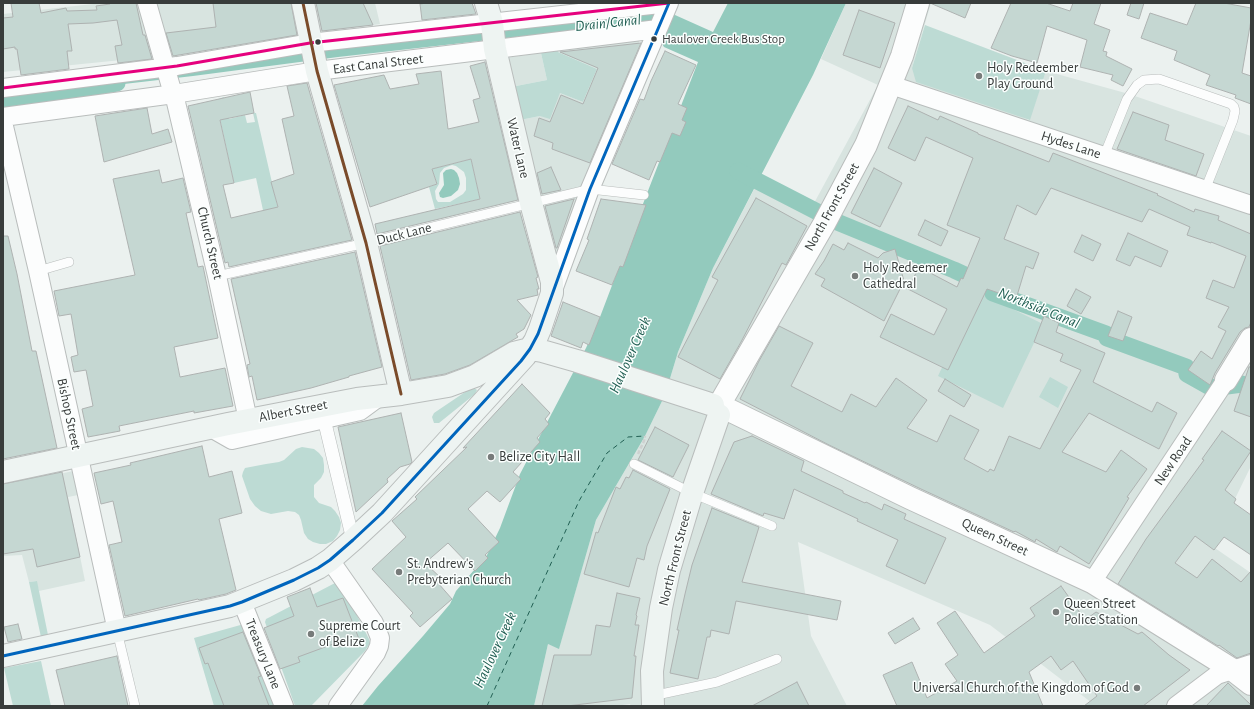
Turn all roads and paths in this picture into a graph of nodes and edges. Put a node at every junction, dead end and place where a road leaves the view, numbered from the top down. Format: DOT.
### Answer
graph roads {
  1 [pos="147,3"];
  2 [pos="303,3"];
  3 [pos="918,3"];
  4 [pos="665,14"];
  5 [pos="492,29"];
  6 [pos="314,56"];
  7 [pos="169,81"];
  8 [pos="891,85"];
  9 [pos="3,88"];
  10 [pos="3,117"];
  11 [pos="3,122"];
  12 [pos="1104,156"];
  13 [pos="590,189"];
  14 [pos="1205,190"];
  15 [pos="644,196"];
  16 [pos="531,203"];
  17 [pos="1251,205"];
  18 [pos="366,243"];
  19 [pos="69,262"];
  20 [pos="38,271"];
  21 [pos="217,276"];
  22 [pos="552,293"];
  23 [pos="1251,339"];
  24 [pos="530,349"];
  25 [pos="1226,380"];
  26 [pos="669,392"];
  27 [pos="401,394"];
  28 [pos="379,397"];
  29 [pos="720,407"];
  30 [pos="324,419"];
  31 [pos="248,420"];
  32 [pos="211,428"];
  33 [pos="645,436"];
  34 [pos="78,456"];
  35 [pos="634,464"];
  36 [pos="3,472"];
  37 [pos="692,493"];
  38 [pos="772,526"];
  39 [pos="353,540"];
  40 [pos="330,560"];
  41 [pos="1092,582"];
  42 [pos="242,602"];
  43 [pos="118,631"];
  44 [pos="3,656"];
  45 [pos="777,659"];
  46 [pos="1242,667"];
  47 [pos="1251,684"];
  48 [pos="652,701"];
  49 [pos="135,706"];
  50 [pos="284,706"];
  51 [pos="338,706"];
  52 [pos="1176,706"];
  1 -- 7 [label="street, Church Street"];
  2 -- 6 [label="main road"];
  3 -- 8 [label="street, North Front Street"];
  4 -- 5 [label="street, East Canal Street"];
  4 -- 5 [label="street"];
  4 -- 13 [label="street"];
  5 -- 6 [label="street, East Canal Street"];
  5 -- 6 [label="street"];
  5 -- 16 [label="main road, Water Lane"];
  6 -- 7 [label="street, East Canal Street"];
  6 -- 7 [label="street"];
  6 -- 18 [label="main road"];
  7 -- 9 [label="street"];
  7 -- 10 [label="street, East Canal Street"];
  7 -- 21 [label="street, Church Street"];
  8 -- 12 [label="street, Hydes Lane"];
  8 -- 29 [label="street, North Front Street"];
  11 -- 20 [label="street, Bishop Street"];
  12 -- 14 [label="street, Hydes Lane"];
  12 -- 14 [label="lane"];
  13 -- 15 [label="lane"];
  13 -- 16 [label="lane, Duck Lane"];
  13 -- 22 [label="street"];
  14 -- 17 [label="street, Hydes Lane"];
  16 -- 18 [label="lane, Duck Lane"];
  16 -- 22 [label="main road, Water Lane"];
  18 -- 21 [label="lane, Duck Lane"];
  18 -- 27 [label="main road"];
  19 -- 20 [label="lane"];
  20 -- 34 [label="street, Bishop Street"];
  21 -- 31 [label="street, Church Street"];
  22 -- 24 [label="main road"];
  23 -- 25 [label="street, New Road"];
  24 -- 26 [label="main road, Albert Street"];
  24 -- 27 [label="main road, Albert Street"];
  24 -- 39 [label="main road"];
  25 -- 41 [label="street, New Road"];
  26 -- 29 [label="main road, Queen Street"];
  27 -- 28 [label="main road, Albert Street"];
  28 -- 30 [label="street"];
  28 -- 31 [label="main road, Albert Street"];
  29 -- 37 [label="main road, North Front Street"];
  29 -- 41 [label="street, Queen Street"];
  30 -- 32 [label="street"];
  30 -- 39 [label="street"];
  31 -- 32 [label="main road, Albert Street"];
  32 -- 34 [label="main road, Albert Street"];
  33 -- 35 [label="path"];
  34 -- 36 [label="main road, Albert Street"];
  34 -- 43 [label="street, Bishop Street"];
  35 -- 37 [label="lane"];
  37 -- 38 [label="lane"];
  37 -- 48 [label="main road, North Front Street"];
  39 -- 40 [label="main road"];
  40 -- 42 [label="main road"];
  40 -- 51 [label="street"];
  41 -- 46 [label="street, Queen Street"];
  42 -- 43 [label="main road"];
  42 -- 50 [label="street, Treasury Lane"];
  43 -- 44 [label="main road"];
  43 -- 49 [label="lane, Bishop Street"];
  45 -- 48 [label="lane"];
  46 -- 47 [label="street, Queen Street"];
  46 -- 52 [label="street"];
}
